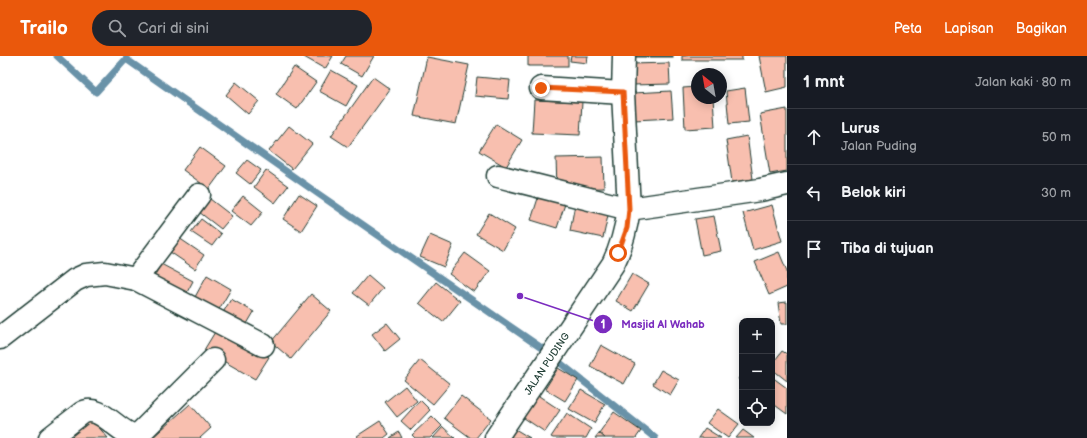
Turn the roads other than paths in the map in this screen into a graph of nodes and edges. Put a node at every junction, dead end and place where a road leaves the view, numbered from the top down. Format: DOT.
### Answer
graph roads {
  1 [pos="624,56"];
  2 [pos="541,88"];
  3 [pos="623,92"];
  4 [pos="498,176"];
  5 [pos="787,184"];
  6 [pos="199,195"];
  7 [pos="629,209"];
  8 [pos="136,279"];
  9 [pos="0,338"];
  10 [pos="262,345"];
  11 [pos="213,360"];
  12 [pos="50,438"];
  13 [pos="496,438"];
  1 -- 3 [label="street, JALAN PUDING"];
  2 -- 3 [label="street"];
  3 -- 7 [label="street, JALAN PUDING"];
  4 -- 7 [label="street"];
  5 -- 7 [label="street"];
  6 -- 8 [label="street"];
  7 -- 13 [label="street, JALAN PUDING"];
  8 -- 9 [label="street"];
  8 -- 10 [label="street"];
  11 -- 12 [label="street"];
}
